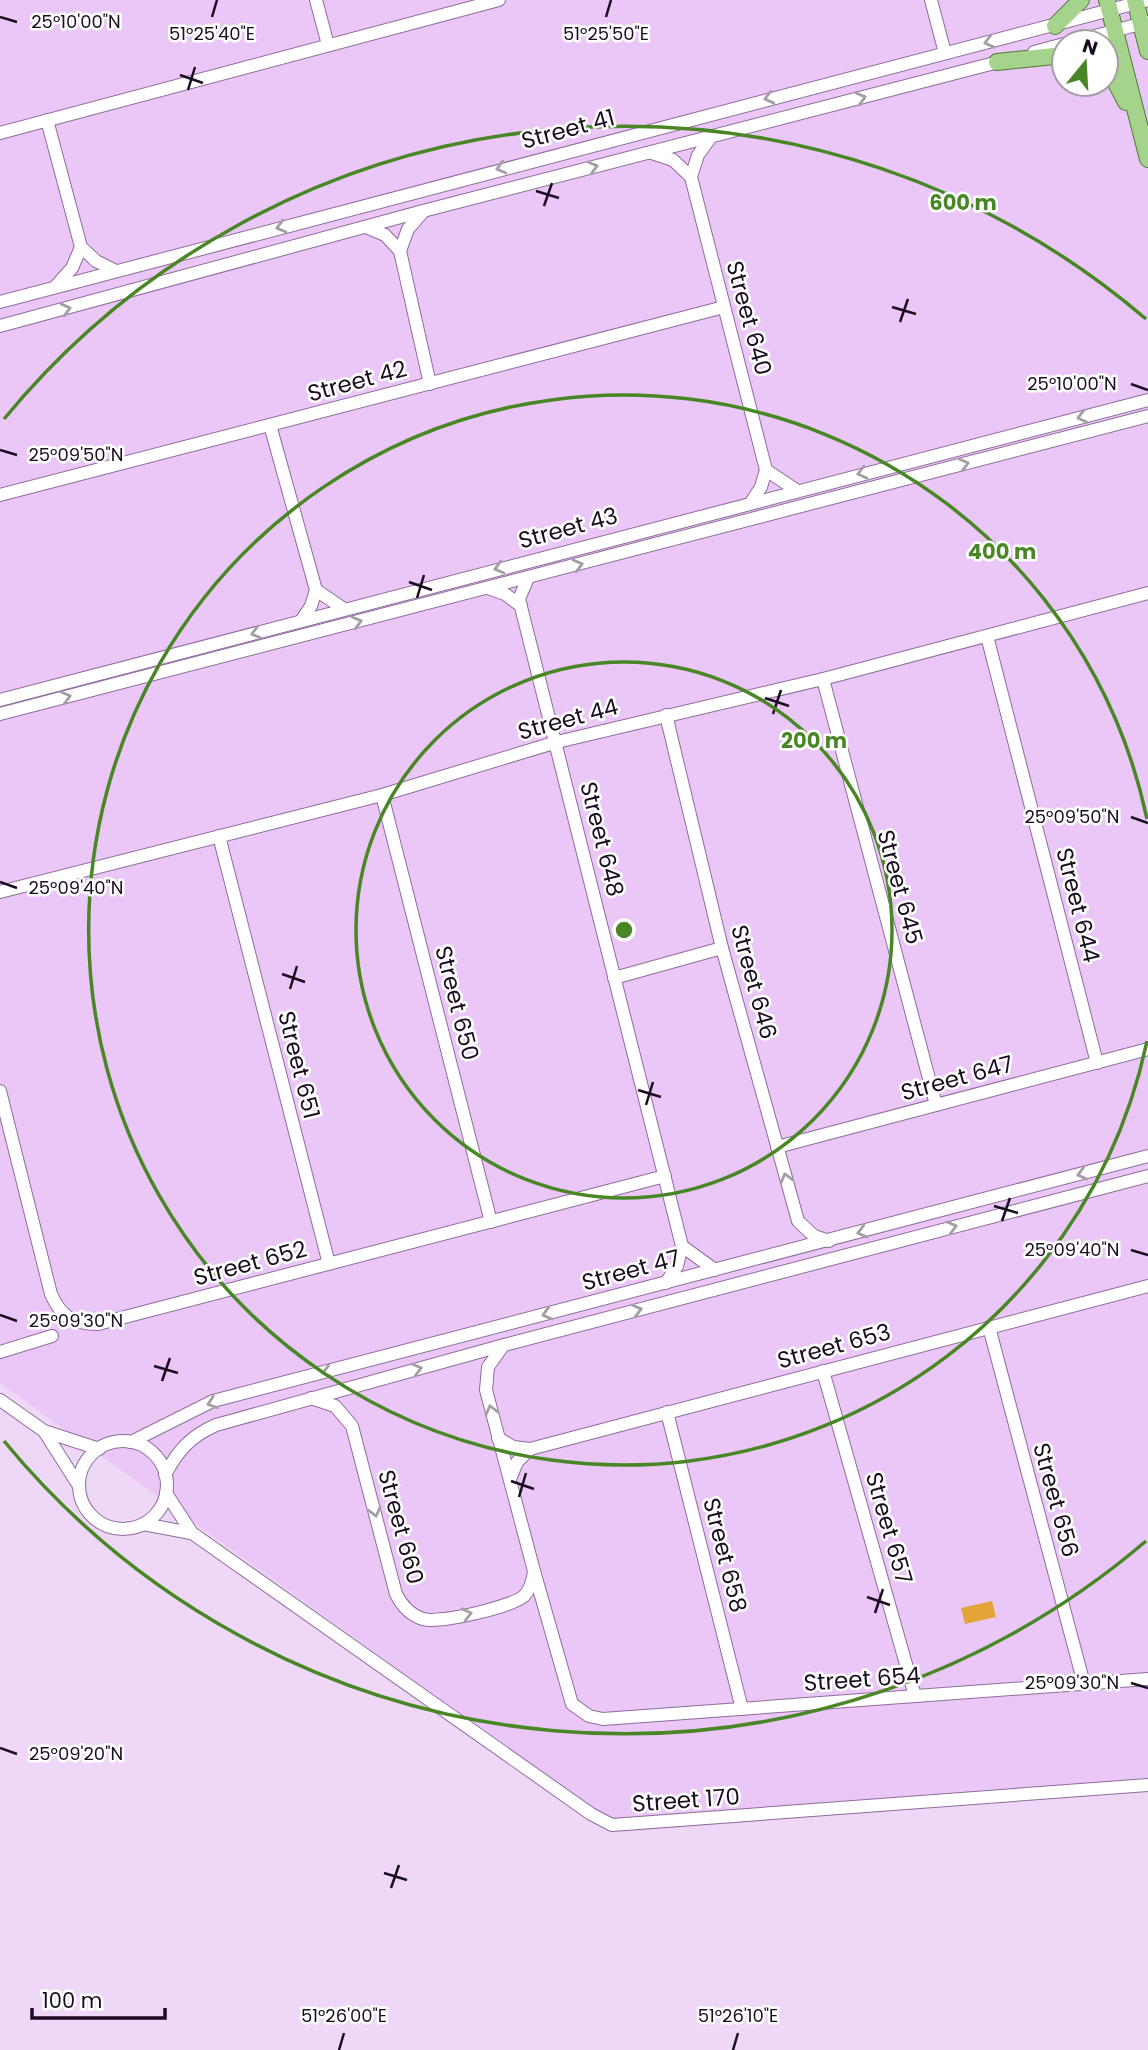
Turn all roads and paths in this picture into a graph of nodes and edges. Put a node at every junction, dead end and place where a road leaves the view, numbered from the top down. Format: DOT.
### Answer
graph roads {
  1 [pos="316,0"];
  2 [pos="499,0"];
  3 [pos="931,0"];
  4 [pos="1081,0"];
  5 [pos="1139,1"];
  6 [pos="1108,5"];
  7 [pos="1144,22"];
  8 [pos="1055,26"];
  9 [pos="1114,28"];
  10 [pos="1120,29"];
  11 [pos="328,45"];
  12 [pos="1050,48"];
  13 [pos="1120,50"];
  14 [pos="1148,51"];
  15 [pos="945,54"];
  16 [pos="1050,56"];
  17 [pos="997,62"];
  18 [pos="1120,88"];
  19 [pos="1138,119"];
  20 [pos="47,120"];
  21 [pos="0,133"];
  22 [pos="711,137"];
  23 [pos="650,152"];
  24 [pos="1148,159"];
  25 [pos="691,177"];
  26 [pos="423,211"];
  27 [pos="365,227"];
  28 [pos="81,247"];
  29 [pos="400,251"];
  30 [pos="116,271"];
  31 [pos="56,286"];
  32 [pos="0,302"];
  33 [pos="724,307"];
  34 [pos="0,326"];
  35 [pos="430,384"];
  36 [pos="1148,400"];
  37 [pos="1148,416"];
  38 [pos="270,425"];
  39 [pos="766,470"];
  40 [pos="796,490"];
  41 [pos="0,495"];
  42 [pos="752,501"];
  43 [pos="527,578"];
  44 [pos="487,588"];
  45 [pos="316,590"];
  46 [pos="1148,594"];
  47 [pos="521,606"];
  48 [pos="344,609"];
  49 [pos="301,621"];
  50 [pos="987,636"];
  51 [pos="823,679"];
  52 [pos="0,700"];
  53 [pos="0,714"];
  54 [pos="666,715"];
  55 [pos="557,742"];
  56 [pos="382,795"];
  57 [pos="219,836"];
  58 [pos="0,892"];
  59 [pos="722,948"];
  60 [pos="614,978"];
  61 [pos="1148,1049"];
  62 [pos="1097,1063"];
  63 [pos="1,1098"];
  64 [pos="936,1105"];
  65 [pos="777,1147"];
  66 [pos="1148,1156"];
  67 [pos="665,1176"];
  68 [pos="1148,1176"];
  69 [pos="491,1222"];
  70 [pos="829,1241"];
  71 [pos="682,1246"];
  72 [pos="329,1264"];
  73 [pos="715,1270"];
  74 [pos="666,1283"];
  75 [pos="1148,1286"];
  76 [pos="989,1327"];
  77 [pos="52,1336"];
  78 [pos="503,1345"];
  79 [pos="0,1352"];
  80 [pos="823,1371"];
  81 [pos="311,1398"];
  82 [pos="0,1400"];
  83 [pos="667,1412"];
  84 [pos="44,1431"];
  85 [pos="498,1438"];
  86 [pos="131,1442"];
  87 [pos="99,1449"];
  88 [pos="530,1449"];
  89 [pos="165,1475"];
  90 [pos="510,1479"];
  91 [pos="79,1486"];
  92 [pos="166,1493"];
  93 [pos="143,1524"];
  94 [pos="192,1533"];
  95 [pos="534,1571"];
  96 [pos="523,1596"];
  97 [pos="544,1600"];
  98 [pos="1148,1679"];
  99 [pos="1084,1684"];
  100 [pos="915,1696"];
  101 [pos="742,1709"];
  102 [pos="1148,1785"];
  1 -- 11 [label="street"];
  2 -- 11 [label="street"];
  3 -- 15 [label="street"];
  4 -- 8 [label="main road"];
  5 -- 6 [label="street, Street 41"];
  5 -- 7 [label="main road"];
  6 -- 8 [label="street, Street 41"];
  6 -- 9 [label="main road"];
  7 -- 10 [label="street"];
  7 -- 14 [label="main road"];
  8 -- 15 [label="street, Street 41, one-way"];
  11 -- 20 [label="street"];
  12 -- 17 [label="street, Street 41"];
  13 -- 19 [label="main road"];
  15 -- 30 [label="street, Street 41, one-way"];
  16 -- 17 [label="main road"];
  22 -- 17 [label="street, Street 41, one-way"];
  18 -- 19 [label="main road"];
  19 -- 24 [label="main road"];
  20 -- 21 [label="street"];
  20 -- 28 [label="street"];
  22 -- 23 [label="street, Street 41"];
  22 -- 25 [label="street"];
  23 -- 25 [label="street"];
  26 -- 23 [label="street, Street 41, one-way"];
  25 -- 33 [label="street, Street 640"];
  26 -- 27 [label="street, Street 41"];
  26 -- 29 [label="street"];
  27 -- 29 [label="street"];
  34 -- 27 [label="street, Street 41, one-way"];
  28 -- 30 [label="street"];
  28 -- 31 [label="street"];
  29 -- 35 [label="street"];
  30 -- 31 [label="street, Street 41"];
  31 -- 32 [label="street, Street 41"];
  33 -- 35 [label="street, Street 42"];
  33 -- 39 [label="street, Street 640"];
  35 -- 38 [label="street, Street 42"];
  36 -- 40 [label="street, Street 43, one-way"];
  43 -- 37 [label="street, Street 43, one-way"];
  38 -- 41 [label="street, Street 42"];
  38 -- 45 [label="street"];
  39 -- 40 [label="street"];
  39 -- 42 [label="street"];
  40 -- 42 [label="street, Street 43"];
  42 -- 48 [label="street, Street 43, one-way"];
  43 -- 44 [label="street, Street 43"];
  43 -- 47 [label="street, Street 648"];
  44 -- 47 [label="street"];
  53 -- 44 [label="street, Street 43, one-way"];
  45 -- 48 [label="street"];
  45 -- 49 [label="street"];
  46 -- 50 [label="street, Street 44"];
  47 -- 55 [label="street, Street 648"];
  48 -- 49 [label="street, Street 43"];
  49 -- 52 [label="street, Street 43, one-way"];
  50 -- 51 [label="street, Street 44"];
  50 -- 62 [label="street, Street 644"];
  51 -- 54 [label="street, Street 44"];
  51 -- 64 [label="street, Street 645"];
  54 -- 55 [label="street, Street 44"];
  54 -- 59 [label="street, Street 646"];
  55 -- 56 [label="street, Street 44"];
  55 -- 60 [label="street, Street 648"];
  56 -- 57 [label="street, Street 44"];
  56 -- 69 [label="street, Street 650"];
  57 -- 58 [label="street, Street 44"];
  57 -- 72 [label="street, Street 651"];
  59 -- 60 [label="street"];
  59 -- 65 [label="street, Street 646"];
  60 -- 67 [label="street, Street 648"];
  61 -- 62 [label="street, Street 647"];
  62 -- 64 [label="street, Street 647"];
  63 -- 72 [label="street, Street 652"];
  64 -- 65 [label="street, Street 647"];
  70 -- 65 [label="street, Street 646, one-way"];
  66 -- 70 [label="street, Street 47, one-way"];
  67 -- 69 [label="street, Street 652"];
  67 -- 71 [label="street, Street 648"];
  78 -- 68 [label="street, Street 47, one-way"];
  69 -- 72 [label="street, Street 652"];
  70 -- 73 [label="street, Street 47"];
  71 -- 73 [label="street"];
  71 -- 74 [label="street"];
  73 -- 74 [label="street, Street 47"];
  74 -- 86 [label="street, Street 47, one-way"];
  75 -- 76 [label="street, Street 653"];
  76 -- 80 [label="street, Street 653"];
  76 -- 99 [label="street, Street 656"];
  77 -- 79 [label="street"];
  81 -- 78 [label="street, Street 47, one-way"];
  85 -- 78 [label="street, Street 654, one-way"];
  80 -- 83 [label="street, Street 653"];
  80 -- 100 [label="street, Street 657"];
  81 -- 89 [label="street, Street 47"];
  81 -- 96 [label="street, Street 660, one-way"];
  82 -- 84 [label="street"];
  83 -- 88 [label="street, Street 653"];
  83 -- 101 [label="street, Street 658"];
  84 -- 87 [label="street"];
  84 -- 91 [label="street"];
  85 -- 88 [label="street"];
  85 -- 90 [label="street, Street 654"];
  86 -- 87 [label="street"];
  86 -- 89 [label="street"];
  87 -- 91 [label="street"];
  88 -- 90 [label="street"];
  89 -- 92 [label="street"];
  90 -- 95 [label="street, Street 654"];
  91 -- 93 [label="street"];
  92 -- 93 [label="street"];
  92 -- 94 [label="street, Street 170"];
  93 -- 94 [label="street, Street 170"];
  94 -- 102 [label="street, Street 170"];
  95 -- 96 [label="street"];
  95 -- 97 [label="street, Street 654"];
  96 -- 97 [label="street"];
  97 -- 101 [label="street, Street 654"];
  98 -- 99 [label="street, Street 654"];
  99 -- 100 [label="street, Street 654"];
  100 -- 101 [label="street, Street 654"];
}
